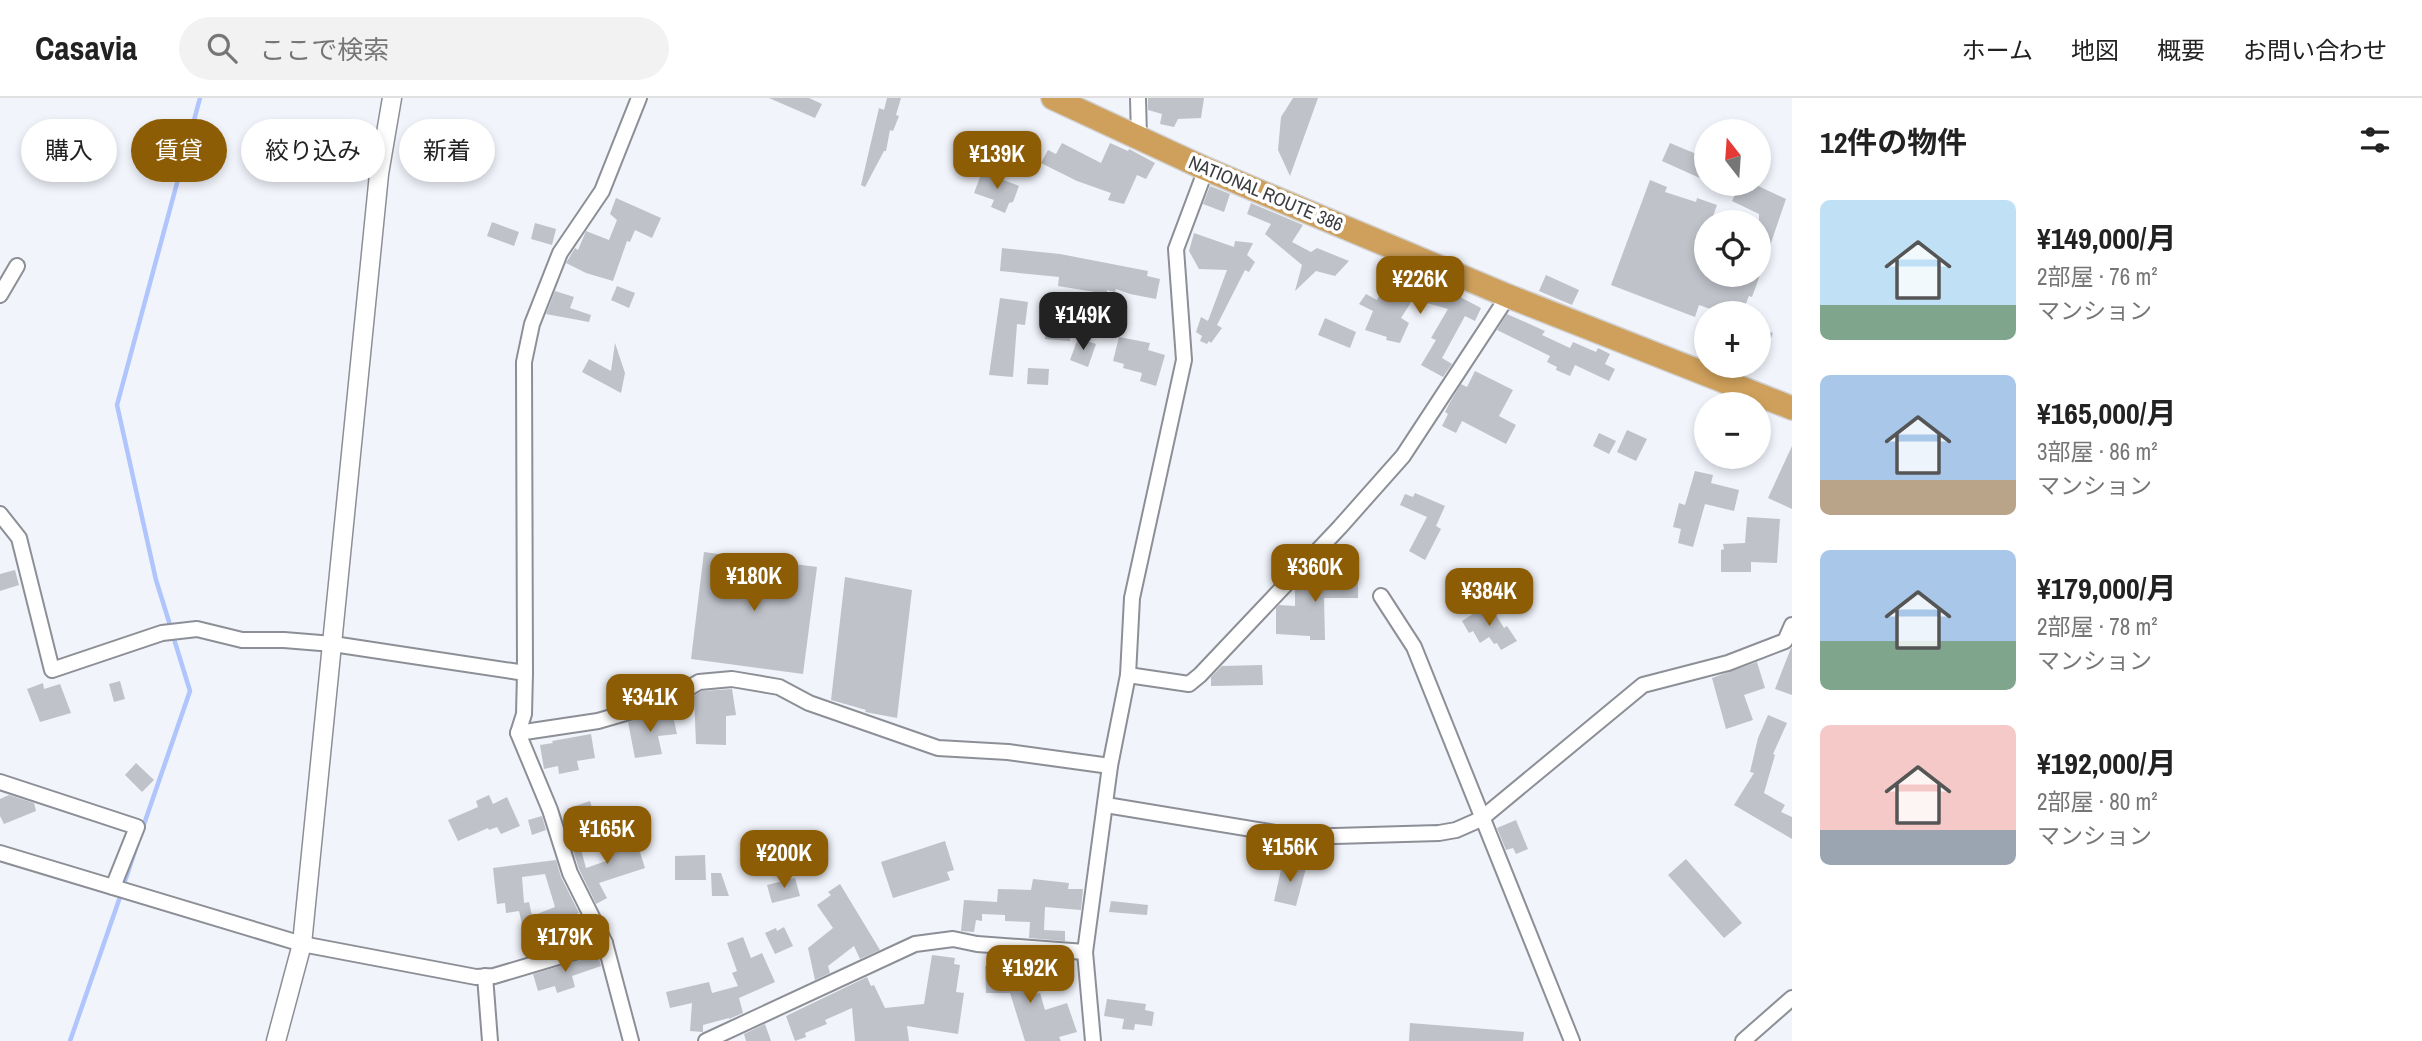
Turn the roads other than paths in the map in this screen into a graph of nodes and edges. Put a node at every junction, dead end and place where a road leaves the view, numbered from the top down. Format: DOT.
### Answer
graph roads {
  1 [pos="392,98"];
  2 [pos="639,98"];
  3 [pos="1054,98"];
  4 [pos="1138,98"];
  5 [pos="1139,137"];
  6 [pos="1206,169"];
  7 [pos="17,266"];
  8 [pos="0,295"];
  9 [pos="1508,296"];
  10 [pos="1788,402"];
  11 [pos="0,514"];
  12 [pos="1381,596"];
  13 [pos="1792,625"];
  14 [pos="333,643"];
  15 [pos="1789,643"];
  16 [pos="525,673"];
  17 [pos="1128,675"];
  18 [pos="518,733"];
  19 [pos="1110,766"];
  20 [pos="0,782"];
  21 [pos="1106,805"];
  22 [pos="1481,819"];
  23 [pos="0,853"];
  24 [pos="113,887"];
  25 [pos="605,943"];
  26 [pos="302,944"];
  27 [pos="1085,952"];
  28 [pos="485,976"];
  29 [pos="1792,998"];
  30 [pos="276,1041"];
  31 [pos="490,1041"];
  32 [pos="631,1041"];
  33 [pos="706,1041"];
  34 [pos="1093,1041"];
  35 [pos="1572,1041"];
  36 [pos="1742,1041"];
  1 -- 14 [label="street"];
  2 -- 16 [label="street"];
  3 -- 5 [label="highway, NATIONAL ROUTE 386"];
  4 -- 5 [label="street"];
  5 -- 6 [label="highway, NATIONAL ROUTE 386"];
  6 -- 9 [label="highway, NATIONAL ROUTE 386"];
  6 -- 17 [label="street"];
  7 -- 8 [label="street"];
  9 -- 10 [label="highway, NATIONAL ROUTE 386"];
  9 -- 17 [label="street"];
  11 -- 14 [label="street"];
  12 -- 22 [label="street"];
  13 -- 15 [label="street"];
  14 -- 16 [label="street"];
  14 -- 26 [label="street"];
  15 -- 22 [label="street"];
  16 -- 18 [label="street"];
  17 -- 19 [label="street"];
  18 -- 19 [label="street"];
  18 -- 25 [label="street"];
  19 -- 21 [label="street"];
  20 -- 24 [label="street"];
  21 -- 22 [label="street"];
  21 -- 27 [label="street"];
  22 -- 35 [label="street"];
  23 -- 24 [label="street"];
  24 -- 26 [label="street"];
  25 -- 28 [label="street"];
  25 -- 32 [label="street"];
  26 -- 28 [label="street"];
  26 -- 30 [label="street"];
  27 -- 33 [label="street"];
  27 -- 34 [label="street"];
  28 -- 31 [label="street"];
  29 -- 36 [label="street"];
}
